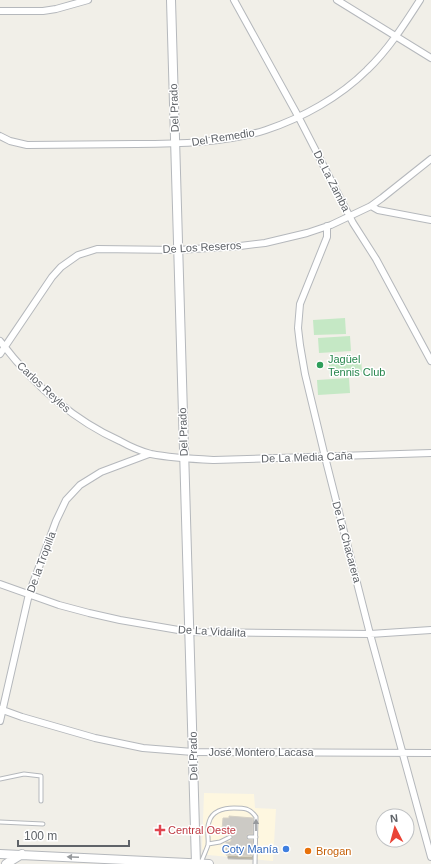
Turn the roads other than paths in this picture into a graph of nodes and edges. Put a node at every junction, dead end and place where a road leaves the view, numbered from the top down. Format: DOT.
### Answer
graph roads {
  1 [pos="88,0"];
  2 [pos="171,0"];
  3 [pos="234,0"];
  4 [pos="337,0"];
  5 [pos="420,0"];
  6 [pos="0,11"];
  7 [pos="396,36"];
  8 [pos="431,58"];
  9 [pos="298,116"];
  10 [pos="0,136"];
  11 [pos="175,144"];
  12 [pos="431,159"];
  13 [pos="371,206"];
  14 [pos="350,216"];
  15 [pos="431,220"];
  16 [pos="327,226"];
  17 [pos="178,250"];
  18 [pos="0,340"];
  19 [pos="2,347"];
  20 [pos="0,354"];
  21 [pos="431,361"];
  22 [pos="431,453"];
  23 [pos="150,454"];
  24 [pos="325,457"];
  25 [pos="184,458"];
  26 [pos="0,584"];
  27 [pos="29,594"];
  28 [pos="431,630"];
  29 [pos="190,632"];
  30 [pos="370,634"];
  31 [pos="1,709"];
  32 [pos="0,721"];
  33 [pos="193,752"];
  34 [pos="403,753"];
  35 [pos="431,753"];
  36 [pos="0,779"];
  37 [pos="41,801"];
  38 [pos="0,822"];
  39 [pos="43,824"];
  40 [pos="230,837"];
  41 [pos="249,837"];
  42 [pos="256,838"];
  43 [pos="208,844"];
  44 [pos="0,854"];
  45 [pos="22,854"];
  46 [pos="431,857"];
  47 [pos="198,863"];
  48 [pos="6,864"];
  49 [pos="210,864"];
  50 [pos="255,864"];
  1 -- 6 [label="street"];
  2 -- 11 [label="street, Del Prado"];
  3 -- 9 [label="street, De La Zamba"];
  4 -- 7 [label="street"];
  5 -- 7 [label="street, Del Remedio"];
  7 -- 8 [label="street"];
  7 -- 9 [label="street, Del Remedio"];
  9 -- 11 [label="street, Del Remedio"];
  9 -- 14 [label="street, De La Zamba"];
  10 -- 11 [label="street, Del Remedio"];
  11 -- 17 [label="street, Del Prado"];
  12 -- 13 [label="street, De Los Reseros"];
  13 -- 14 [label="street, De Los Reseros"];
  13 -- 15 [label="street"];
  14 -- 16 [label="street, De Los Reseros"];
  14 -- 21 [label="street, De La Zamba"];
  16 -- 17 [label="street, De Los Reseros"];
  16 -- 24 [label="street, De La Chacarera"];
  17 -- 19 [label="street, De Los Reseros"];
  17 -- 25 [label="street, Del Prado"];
  18 -- 19 [label="street, Carlos Reyles"];
  19 -- 20 [label="street, De Los Reseros"];
  19 -- 23 [label="street, Carlos Reyles"];
  22 -- 24 [label="street, De La Media Caña"];
  23 -- 25 [label="street, Carlos Reyles"];
  23 -- 27 [label="street, De la Tropilla"];
  24 -- 25 [label="street, De La Media Caña"];
  24 -- 30 [label="street, De La Chacarera"];
  25 -- 29 [label="street, Del Prado"];
  26 -- 27 [label="street, De La Vidalita"];
  27 -- 29 [label="street, De La Vidalita"];
  27 -- 31 [label="street, De la Tropilla"];
  28 -- 30 [label="street, De La Vidalita"];
  29 -- 30 [label="street, De La Vidalita"];
  29 -- 33 [label="street, Del Prado"];
  30 -- 34 [label="street, De La Chacarera"];
  31 -- 32 [label="street, De la Tropilla"];
  31 -- 33 [label="street, José Montero Lacasa"];
  33 -- 34 [label="street, José Montero Lacasa"];
  33 -- 47 [label="street, Del Prado"];
  34 -- 35 [label="street, José Montero Lacasa"];
  34 -- 46 [label="street, De La Chacarera"];
  36 -- 37 [label="lane"];
  38 -- 39 [label="lane"];
  40 -- 43 [label="lane"];
  41 -- 42 [label="lane"];
  42 -- 43 [label="lane, one-way"];
  42 -- 50 [label="lane"];
  43 -- 47 [label="lane"];
  44 -- 45 [label="street"];
  47 -- 45 [label="street, one-way"];
  45 -- 48 [label="street"];
  47 -- 49 [label="street"];
}
